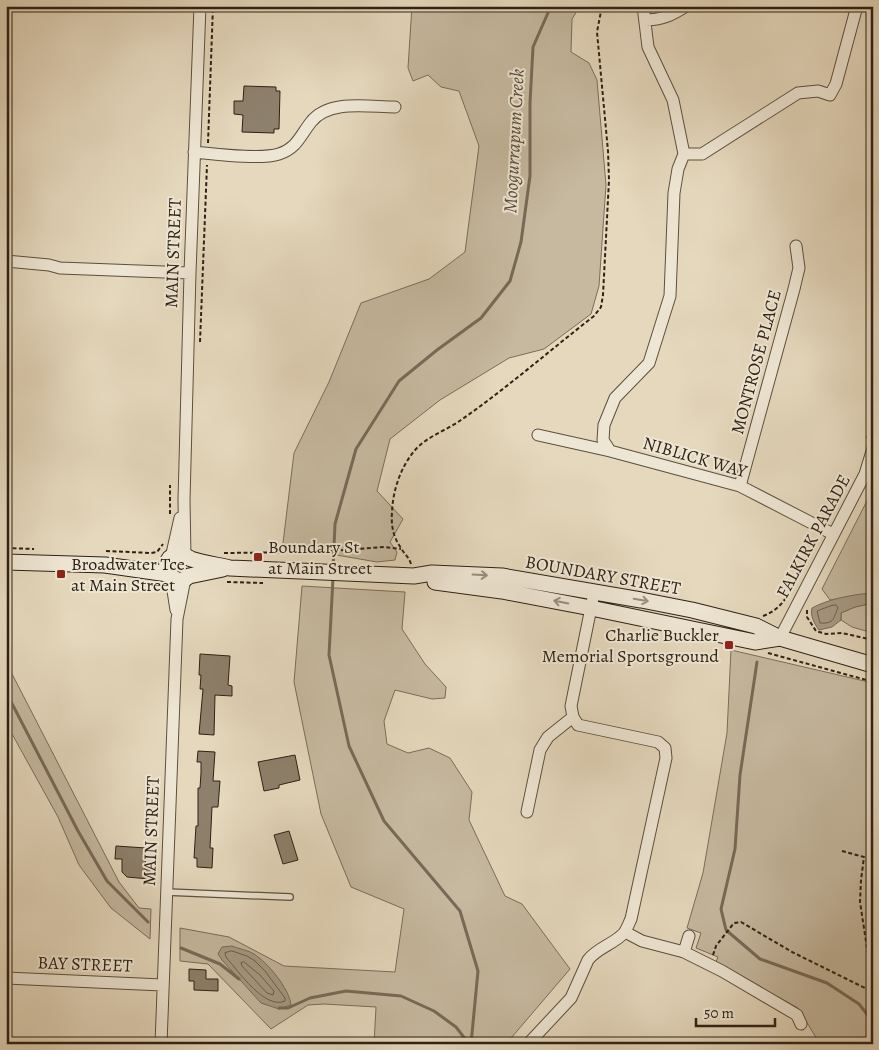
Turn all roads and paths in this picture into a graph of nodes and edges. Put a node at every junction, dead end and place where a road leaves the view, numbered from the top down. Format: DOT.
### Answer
graph roads {
  1 [pos="200,6"];
  2 [pos="213,6"];
  3 [pos="602,6"];
  4 [pos="643,6"];
  5 [pos="686,6"];
  6 [pos="857,6"];
  7 [pos="645,20"];
  8 [pos="395,107"];
  9 [pos="208,141"];
  10 [pos="194,152"];
  11 [pos="684,154"];
  12 [pos="206,164"];
  13 [pos="796,246"];
  14 [pos="6,261"];
  15 [pos="190,273"];
  16 [pos="200,342"];
  17 [pos="538,435"];
  18 [pos="873,448"];
  19 [pos="610,451"];
  20 [pos="869,475"];
  21 [pos="170,485"];
  22 [pos="740,486"];
  23 [pos="170,521"];
  24 [pos="833,534"];
  25 [pos="165,542"];
  26 [pos="6,548"];
  27 [pos="35,549"];
  28 [pos="401,549"];
  29 [pos="223,553"];
  30 [pos="104,558"];
  31 [pos="6,562"];
  32 [pos="178,567"];
  33 [pos="801,572"];
  34 [pos="414,576"];
  35 [pos="221,582"];
  36 [pos="270,583"];
  37 [pos="592,600"];
  38 [pos="809,604"];
  39 [pos="763,616"];
  40 [pos="780,638"];
  41 [pos="873,640"];
  42 [pos="873,665"];
  43 [pos="573,717"];
  44 [pos="527,812"];
  45 [pos="842,851"];
  46 [pos="166,892"];
  47 [pos="290,897"];
  48 [pos="625,932"];
  49 [pos="689,936"];
  50 [pos="716,946"];
  51 [pos="684,952"];
  52 [pos="6,978"];
  53 [pos="162,985"];
  54 [pos="873,987"];
  55 [pos="873,992"];
  56 [pos="801,1024"];
  57 [pos="161,1044"];
  58 [pos="528,1044"];
  1 -- 10 [label="street, MAIN STREET"];
  2 -- 9 [label="path"];
  3 -- 28 [label="path"];
  4 -- 7 [label="street"];
  5 -- 7 [label="street"];
  6 -- 11 [label="street"];
  7 -- 11 [label="street"];
  8 -- 10 [label="street"];
  10 -- 15 [label="street, MAIN STREET"];
  11 -- 19 [label="street"];
  12 -- 16 [label="path"];
  13 -- 22 [label="street, MONTROSE PLACE"];
  14 -- 15 [label="street"];
  15 -- 32 [label="street, MAIN STREET"];
  17 -- 19 [label="street, NIBLICK WAY"];
  18 -- 20 [label="street, FALKIRK PARADE"];
  19 -- 22 [label="street, NIBLICK WAY"];
  20 -- 24 [label="street, FALKIRK PARADE"];
  21 -- 23 [label="path"];
  22 -- 24 [label="street, NIBLICK WAY"];
  24 -- 40 [label="street, FALKIRK PARADE"];
  25 -- 30 [label="path"];
  26 -- 27 [label="path"];
  28 -- 29 [label="path"];
  28 -- 34 [label="path"];
  30 -- 31 [label="street, BOUNDARY STREET"];
  30 -- 32 [label="street, BOUNDARY STREET"];
  32 -- 34 [label="street, BOUNDARY STREET"];
  32 -- 46 [label="street, MAIN STREET"];
  33 -- 39 [label="path"];
  34 -- 37 [label="street, BOUNDARY STREET"];
  35 -- 36 [label="path"];
  37 -- 40 [label="street, BOUNDARY STREET"];
  37 -- 43 [label="street"];
  38 -- 41 [label="path"];
  40 -- 42 [label="street, BOUNDARY STREET"];
  43 -- 44 [label="street"];
  43 -- 48 [label="street"];
  45 -- 54 [label="path"];
  46 -- 47 [label="lane"];
  46 -- 53 [label="street, MAIN STREET"];
  48 -- 51 [label="street"];
  48 -- 58 [label="street"];
  49 -- 51 [label="street"];
  50 -- 55 [label="path"];
  51 -- 56 [label="street"];
  52 -- 53 [label="street, BAY STREET"];
  53 -- 57 [label="street, MAIN STREET"];
}
